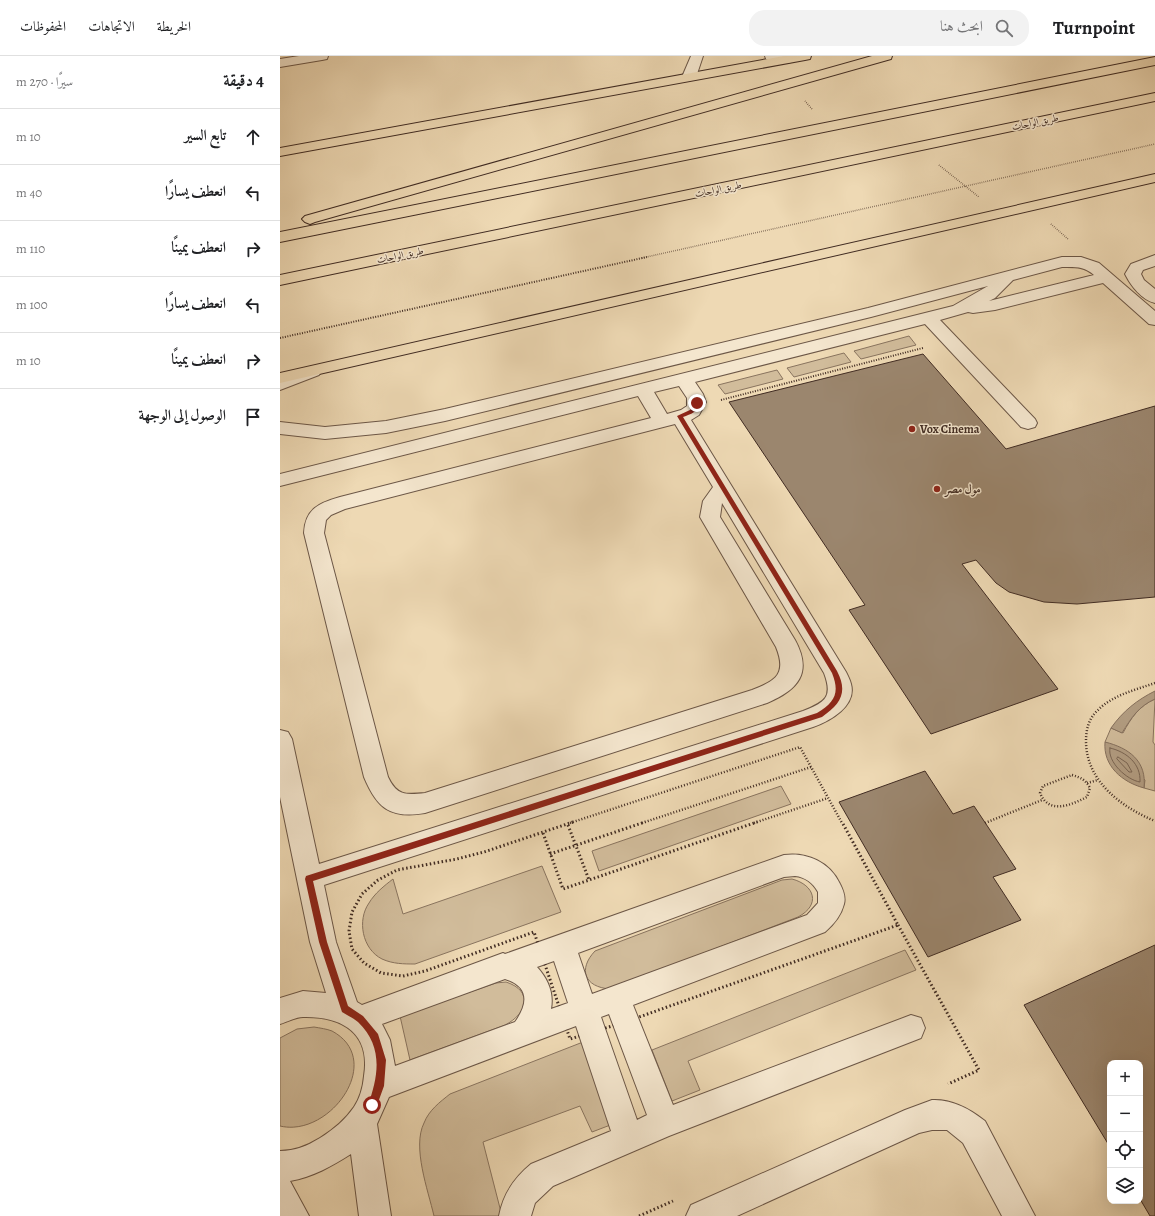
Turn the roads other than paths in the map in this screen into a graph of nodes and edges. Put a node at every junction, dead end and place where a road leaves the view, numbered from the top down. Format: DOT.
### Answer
graph roads {
  1 [pos="322,56"];
  2 [pos="697,56"];
  3 [pos="771,56"];
  4 [pos="804,56"];
  5 [pos="886,56"];
  6 [pos="786,59"];
  7 [pos="1155,61"];
  8 [pos="280,63"];
  9 [pos="689,77"];
  10 [pos="1155,97"];
  11 [pos="280,152"];
  12 [pos="1155,178"];
  13 [pos="280,228"];
  14 [pos="280,237"];
  15 [pos="1155,246"];
  16 [pos="1155,256"];
  17 [pos="1155,260"];
  18 [pos="1102,273"];
  19 [pos="1010,275"];
  20 [pos="280,280"];
  21 [pos="1155,298"];
  22 [pos="959,310"];
  23 [pos="928,317"];
  24 [pos="1155,320"];
  25 [pos="313,371"];
  26 [pos="280,378"];
  27 [pos="684,380"];
  28 [pos="280,385"];
  29 [pos="644,390"];
  30 [pos="671,419"];
  31 [pos="1028,423"];
  32 [pos="280,428"];
  33 [pos="280,480"];
  34 [pos="724,488"];
  35 [pos="280,739"];
  36 [pos="308,879"];
  37 [pos="562,946"];
  38 [pos="503,966"];
  39 [pos="616,998"];
  40 [pos="585,1010"];
  41 [pos="280,1011"];
  42 [pos="353,1014"];
  43 [pos="911,1028"];
  44 [pos="524,1033"];
  45 [pos="379,1086"];
  46 [pos="362,1123"];
  47 [pos="665,1123"];
  48 [pos="629,1139"];
  49 [pos="280,1166"];
  50 [pos="280,1192"];
  51 [pos="293,1216"];
  52 [pos="375,1216"];
  53 [pos="515,1216"];
  54 [pos="702,1216"];
  55 [pos="1020,1216"];
  1 -- 8 [label="street"];
  2 -- 9 [label="street"];
  3 -- 6 [label="street"];
  4 -- 6 [label="main road"];
  5 -- 13 [label="main road"];
  6 -- 9 [label="main road"];
  7 -- 14 [label="main road"];
  9 -- 11 [label="main road"];
  10 -- 20 [label="main road, طريق الواحات"];
  12 -- 25 [label="main road"];
  15 -- 16 [label="street"];
  17 -- 21 [label="street"];
  18 -- 19 [label="street"];
  18 -- 22 [label="street"];
  18 -- 24 [label="street"];
  19 -- 22 [label="street"];
  19 -- 32 [label="street"];
  22 -- 23 [label="street"];
  23 -- 27 [label="street"];
  23 -- 31 [label="street"];
  25 -- 26 [label="main road"];
  25 -- 28 [label="street"];
  27 -- 29 [label="street"];
  27 -- 30 [label="street"];
  29 -- 30 [label="street"];
  29 -- 33 [label="street"];
  30 -- 34 [label="street"];
  30 -- 34 [label="street"];
  34 -- 36 [label="street"];
  35 -- 36 [label="street"];
  36 -- 42 [label="street"];
  37 -- 38 [label="street"];
  37 -- 39 [label="street"];
  37 -- 40 [label="street"];
  38 -- 42 [label="street"];
  38 -- 44 [label="street"];
  39 -- 40 [label="street"];
  39 -- 47 [label="street"];
  40 -- 44 [label="street"];
  40 -- 48 [label="street"];
  41 -- 42 [label="street"];
  42 -- 45 [label="street"];
  43 -- 47 [label="street"];
  44 -- 45 [label="street"];
  45 -- 46 [label="street"];
  46 -- 49 [label="street"];
  46 -- 52 [label="street"];
  47 -- 48 [label="street"];
  48 -- 53 [label="street"];
  50 -- 51 [label="street"];
  54 -- 55 [label="street"];
}
